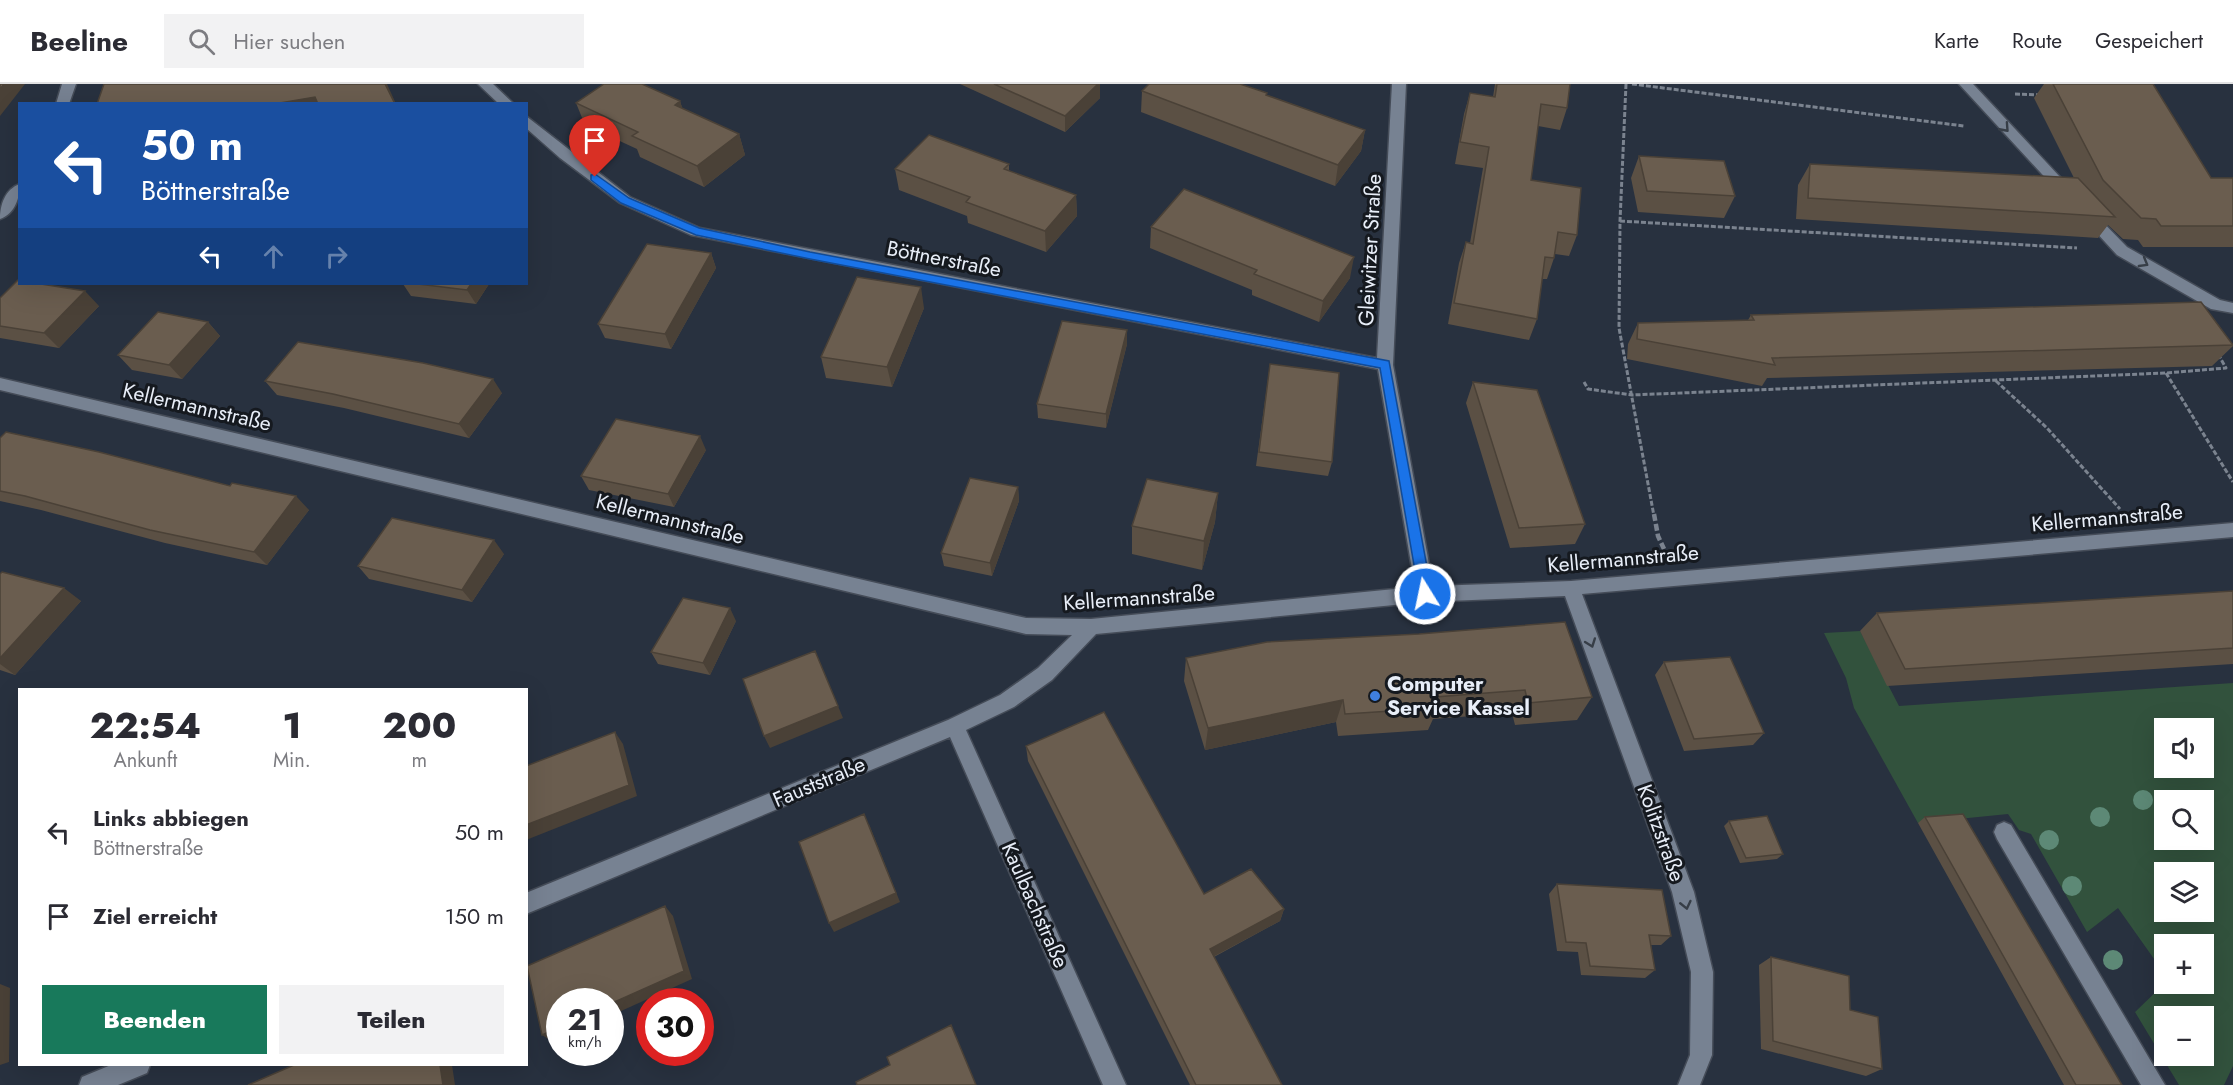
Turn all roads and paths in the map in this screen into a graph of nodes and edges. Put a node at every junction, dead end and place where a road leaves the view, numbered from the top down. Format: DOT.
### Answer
graph roads {
  1 [pos="69,84"];
  2 [pos="486,84"];
  3 [pos="1399,84"];
  4 [pos="1626,84"];
  5 [pos="1632,84"];
  6 [pos="1969,88"];
  7 [pos="2041,95"];
  8 [pos="63,102"];
  9 [pos="506,102"];
  10 [pos="528,122"];
  11 [pos="2008,132"];
  12 [pos="18,191"];
  13 [pos="0,214"];
  14 [pos="1620,221"];
  15 [pos="2122,251"];
  16 [pos="2216,305"];
  17 [pos="2233,308"];
  18 [pos="1385,364"];
  19 [pos="2166,373"];
  20 [pos="1995,380"];
  21 [pos="1584,382"];
  22 [pos="0,384"];
  23 [pos="1632,395"];
  24 [pos="2233,482"];
  25 [pos="2233,530"];
  26 [pos="2148,537"];
  27 [pos="1676,577"];
  28 [pos="1570,588"];
  29 [pos="1425,594"];
  30 [pos="1091,627"];
  31 [pos="955,726"];
  32 [pos="2004,832"];
  33 [pos="528,903"];
  34 [pos="137,1066"];
  35 [pos="90,1085"];
  36 [pos="1115,1085"];
  37 [pos="1689,1085"];
  38 [pos="2154,1085"];
  1 -- 8 [label="street"];
  2 -- 9 [label="street"];
  3 -- 18 [label="street, Gleiwitzer Straße"];
  4 -- 14 [label="path"];
  5 -- 11 [label="path"];
  6 -- 7 [label="path"];
  6 -- 11 [label="street, one-way"];
  10 -- 18 [label="street, Böttnerstraße"];
  11 -- 15 [label="street"];
  12 -- 13 [label="street"];
  14 -- 15 [label="path"];
  14 -- 23 [label="path"];
  15 -- 16 [label="street, one-way"];
  16 -- 17 [label="street"];
  16 -- 19 [label="path"];
  18 -- 29 [label="street, Gleiwitzer Straße"];
  19 -- 20 [label="path"];
  19 -- 24 [label="path"];
  20 -- 23 [label="path"];
  20 -- 26 [label="path"];
  21 -- 23 [label="path"];
  22 -- 30 [label="street, Kellermannstraße"];
  23 -- 27 [label="path"];
  25 -- 26 [label="street, Kellermannstraße"];
  26 -- 27 [label="street, Kellermannstraße"];
  27 -- 28 [label="street, Kellermannstraße"];
  28 -- 29 [label="street, Kellermannstraße"];
  28 -- 37 [label="street, Kolitzstraße, one-way"];
  29 -- 30 [label="street, Kellermannstraße"];
  30 -- 31 [label="street, Fauststraße"];
  31 -- 33 [label="street, Fauststraße"];
  31 -- 36 [label="street, Kaulbachstraße"];
  32 -- 38 [label="street"];
  34 -- 35 [label="street"];
}
